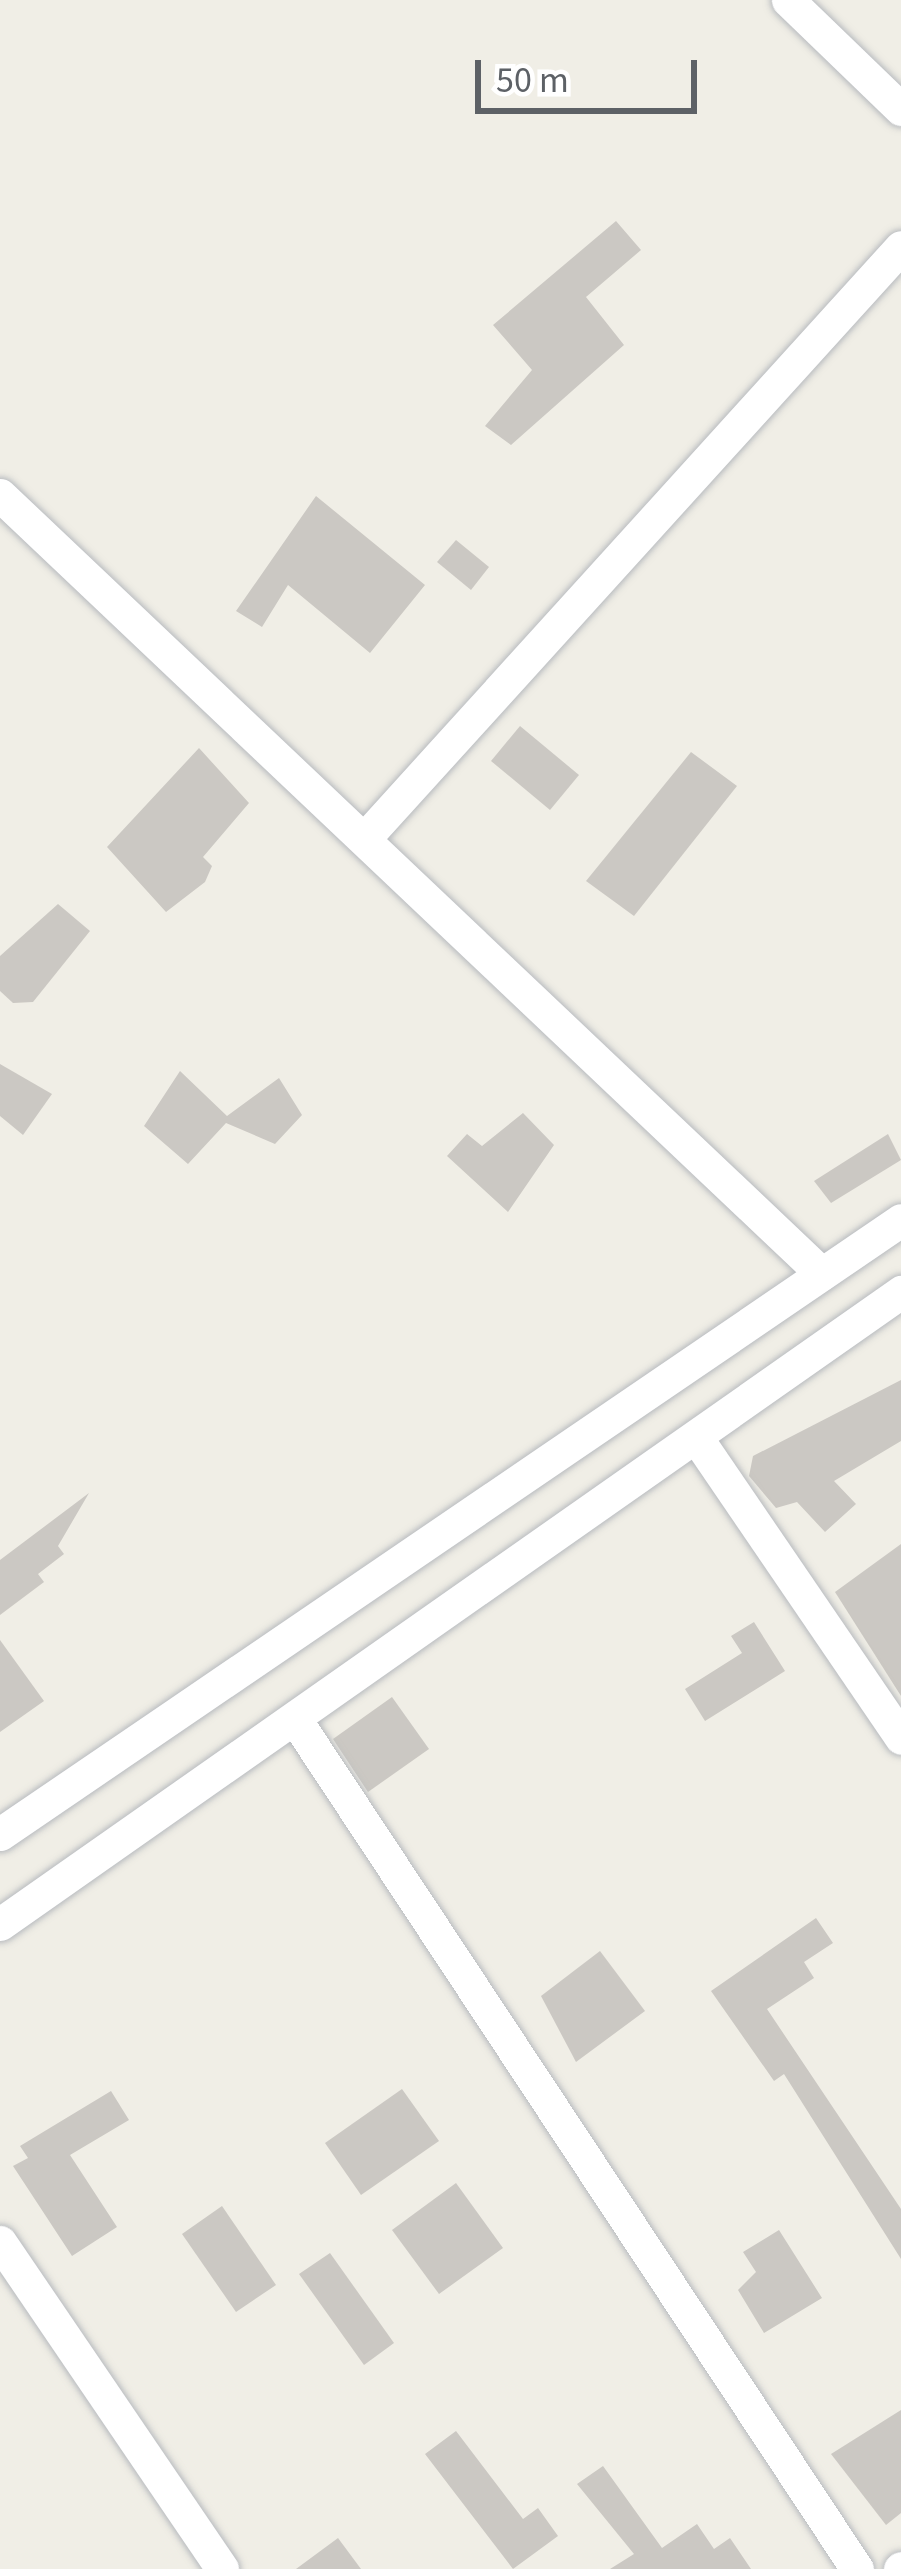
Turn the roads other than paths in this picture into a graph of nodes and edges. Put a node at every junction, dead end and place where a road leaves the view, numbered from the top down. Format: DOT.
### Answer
graph roads {
  1 [pos="788,0"];
  2 [pos="901,109"];
  3 [pos="901,247"];
  4 [pos="0,495"];
  5 [pos="364,839"];
  6 [pos="901,1220"];
  7 [pos="822,1274"];
  8 [pos="901,1292"];
  9 [pos="696,1437"];
  10 [pos="295,1719"];
  11 [pos="901,1738"];
  12 [pos="0,1834"];
  13 [pos="0,1924"];
  14 [pos="0,2242"];
  15 [pos="222,2569"];
  16 [pos="857,2569"];
  1 -- 2 [label="street"];
  3 -- 5 [label="street"];
  4 -- 5 [label="street"];
  5 -- 7 [label="street"];
  6 -- 7 [label="street"];
  7 -- 12 [label="street"];
  8 -- 9 [label="street"];
  9 -- 10 [label="street"];
  9 -- 11 [label="street"];
  10 -- 13 [label="street"];
  10 -- 16 [label="street"];
  14 -- 15 [label="street"];
}
